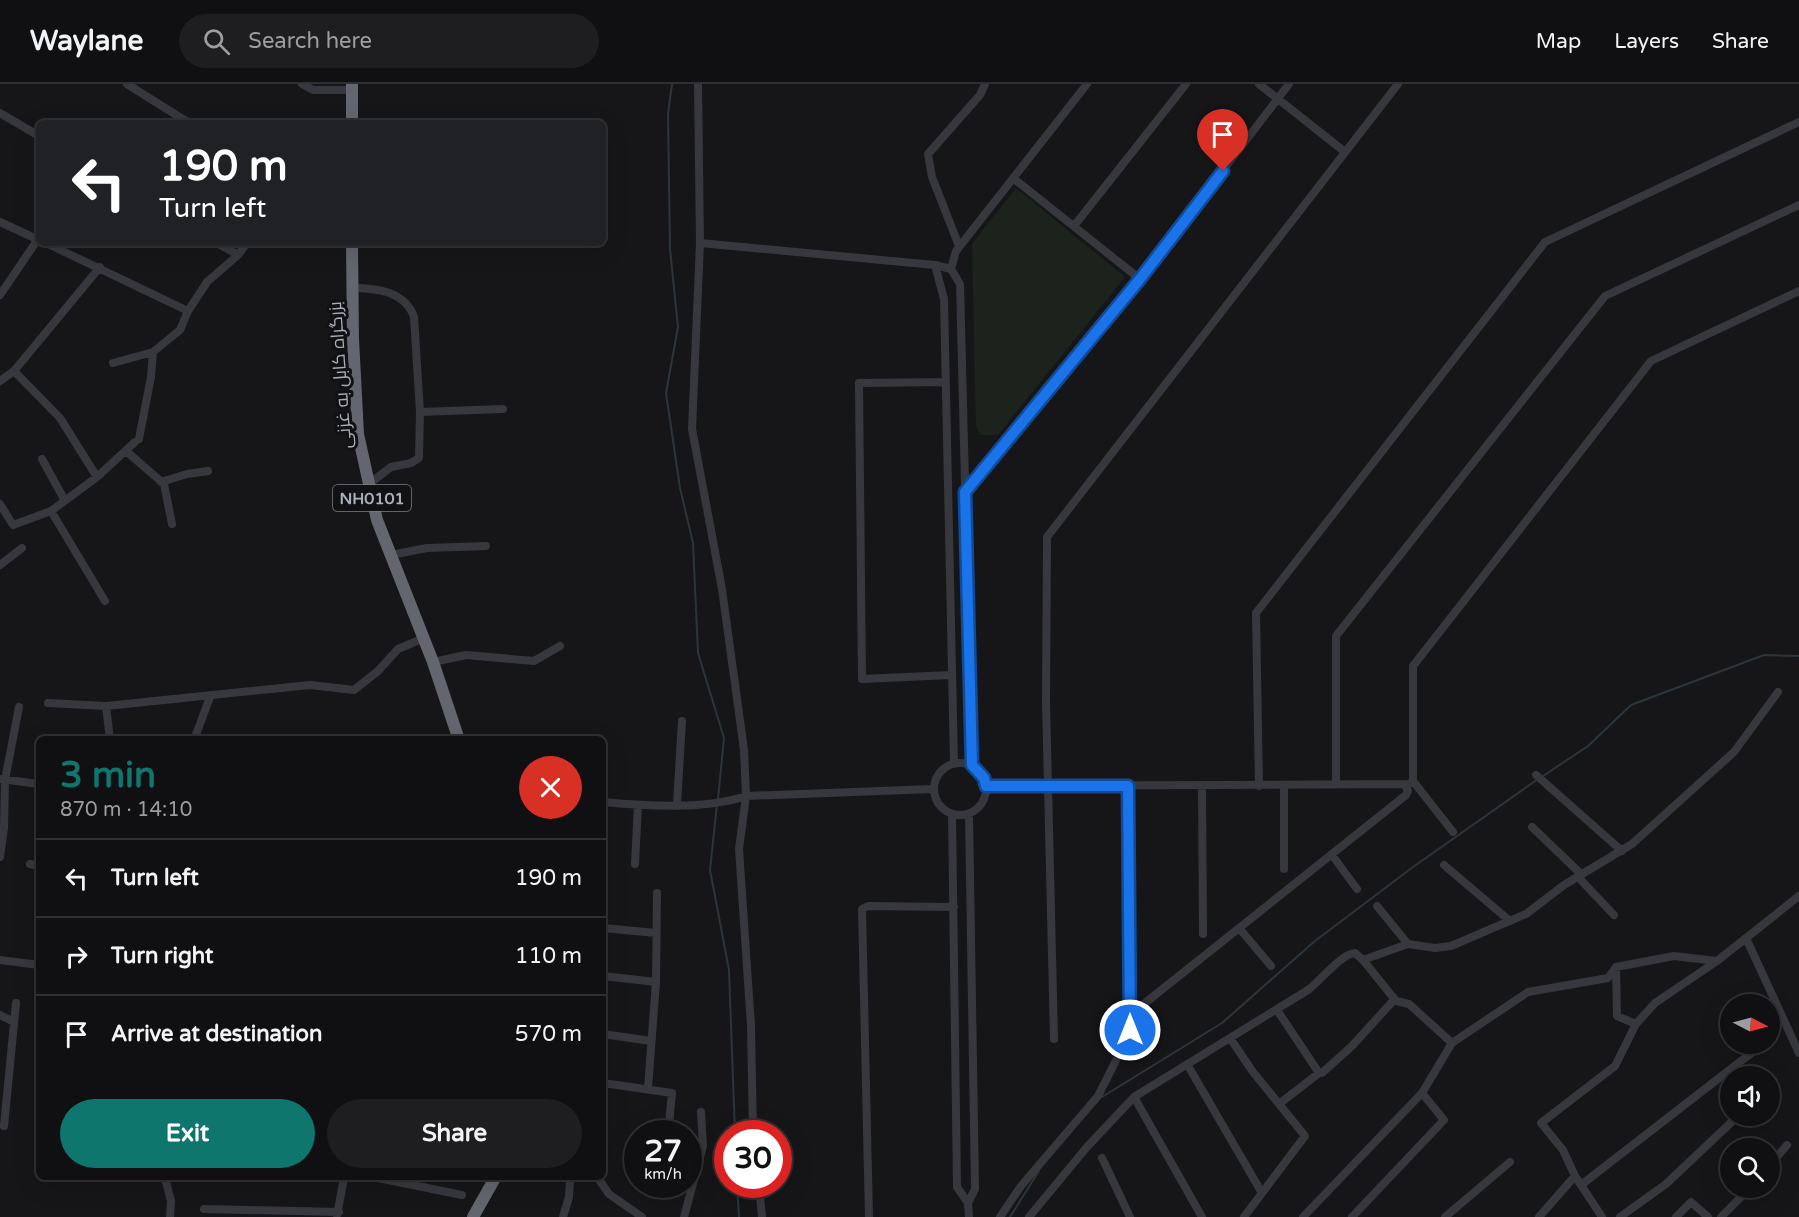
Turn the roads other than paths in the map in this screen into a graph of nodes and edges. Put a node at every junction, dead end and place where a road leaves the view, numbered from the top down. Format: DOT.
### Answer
graph roads {
  1 [pos="127,84"];
  2 [pos="302,84"];
  3 [pos="698,84"];
  4 [pos="985,84"];
  5 [pos="1087,84"];
  6 [pos="1186,84"];
  7 [pos="1259,84"];
  8 [pos="1289,84"];
  9 [pos="1398,84"];
  10 [pos="352,87"];
  11 [pos="1278,99"];
  12 [pos="0,113"];
  13 [pos="184,120"];
  14 [pos="352,120"];
  15 [pos="1799,122"];
  16 [pos="36,134"];
  17 [pos="1345,152"];
  18 [pos="1013,178"];
  19 [pos="1799,205"];
  20 [pos="0,222"];
  21 [pos="1074,226"];
  22 [pos="36,239"];
  23 [pos="700,243"];
  24 [pos="36,244"];
  25 [pos="53,246"];
  26 [pos="222,246"];
  27 [pos="245,246"];
  28 [pos="352,246"];
  29 [pos="959,246"];
  30 [pos="238,255"];
  31 [pos="935,265"];
  32 [pos="100,267"];
  33 [pos="951,269"];
  34 [pos="1140,279"];
  35 [pos="352,288"];
  36 [pos="1799,291"];
  37 [pos="0,295"];
  38 [pos="188,311"];
  39 [pos="153,352"];
  40 [pos="113,363"];
  41 [pos="14,371"];
  42 [pos="0,381"];
  43 [pos="945,382"];
  44 [pos="503,409"];
  45 [pos="420,412"];
  46 [pos="126,451"];
  47 [pos="42,459"];
  48 [pos="208,471"];
  49 [pos="97,477"];
  50 [pos="161,482"];
  51 [pos="369,484"];
  52 [pos="965,492"];
  53 [pos="64,499"];
  54 [pos="0,504"];
  55 [pos="51,511"];
  56 [pos="172,524"];
  57 [pos="486,546"];
  58 [pos="22,548"];
  59 [pos="391,555"];
  60 [pos="0,566"];
  61 [pos="105,601"];
  62 [pos="424,638"];
  63 [pos="560,646"];
  64 [pos="433,662"];
  65 [pos="951,675"];
  66 [pos="1778,692"];
  67 [pos="210,697"];
  68 [pos="48,703"];
  69 [pos="106,706"];
  70 [pos="19,707"];
  71 [pos="682,721"];
  72 [pos="110,736"];
  73 [pos="195,736"];
  74 [pos="458,736"];
  75 [pos="954,763"];
  76 [pos="972,765"];
  77 [pos="1536,775"];
  78 [pos="3,779"];
  79 [pos="1409,783"];
  80 [pos="36,784"];
  81 [pos="1336,785"];
  82 [pos="986,786"];
  83 [pos="1048,786"];
  84 [pos="1128,786"];
  85 [pos="1202,786"];
  86 [pos="1258,786"];
  87 [pos="1284,786"];
  88 [pos="933,789"];
  89 [pos="746,796"];
  90 [pos="606,802"];
  91 [pos="681,804"];
  92 [pos="638,805"];
  93 [pos="952,814"];
  94 [pos="969,814"];
  95 [pos="1533,827"];
  96 [pos="1453,832"];
  97 [pos="1622,851"];
  98 [pos="1332,855"];
  99 [pos="0,857"];
  100 [pos="635,864"];
  101 [pos="1444,865"];
  102 [pos="1284,869"];
  103 [pos="1580,876"];
  104 [pos="1357,889"];
  105 [pos="657,893"];
  106 [pos="1799,896"];
  107 [pos="1377,906"];
  108 [pos="954,907"];
  109 [pos="1614,915"];
  110 [pos="1510,921"];
  111 [pos="606,928"];
  112 [pos="1239,928"];
  113 [pos="656,933"];
  114 [pos="1203,934"];
  115 [pos="1746,938"];
  116 [pos="1408,944"];
  117 [pos="1363,960"];
  118 [pos="0,961"];
  119 [pos="1718,961"];
  120 [pos="36,965"];
  121 [pos="1271,966"];
  122 [pos="1616,967"];
  123 [pos="606,976"];
  124 [pos="656,982"];
  125 [pos="1396,1001"];
  126 [pos="16,1003"];
  127 [pos="1277,1010"];
  128 [pos="0,1015"];
  129 [pos="14,1022"];
  130 [pos="1636,1024"];
  131 [pos="1130,1030"];
  132 [pos="606,1034"];
  133 [pos="1230,1038"];
  134 [pos="1054,1039"];
  135 [pos="651,1041"];
  136 [pos="1452,1043"];
  137 [pos="1799,1053"];
  138 [pos="1750,1054"];
  139 [pos="1187,1064"];
  140 [pos="1319,1073"];
  141 [pos="606,1083"];
  142 [pos="648,1088"];
  143 [pos="1422,1093"];
  144 [pos="1134,1097"];
  145 [pos="1279,1104"];
  146 [pos="701,1112"];
  147 [pos="669,1120"];
  148 [pos="753,1120"];
  149 [pos="4,1126"];
  150 [pos="1727,1126"];
  151 [pos="1787,1145"];
  152 [pos="1780,1153"];
  153 [pos="1102,1158"];
  154 [pos="1510,1162"];
  155 [pos="1575,1176"];
  156 [pos="166,1180"];
  157 [pos="344,1180"];
  158 [pos="396,1180"];
  159 [pos="494,1180"];
  160 [pos="570,1180"];
  161 [pos="599,1180"];
  162 [pos="415,1182"];
  163 [pos="1581,1185"];
  164 [pos="1262,1193"];
  165 [pos="462,1195"];
  166 [pos="760,1198"];
  167 [pos="1740,1198"];
  168 [pos="968,1203"];
  169 [pos="204,1209"];
  170 [pos="338,1214"];
  171 [pos="170,1217"];
  172 [pos="473,1217"];
  173 [pos="563,1217"];
  174 [pos="642,1217"];
  175 [pos="684,1217"];
  176 [pos="762,1217"];
  177 [pos="869,1217"];
  178 [pos="969,1217"];
  179 [pos="1000,1217"];
  180 [pos="1029,1217"];
  181 [pos="1130,1217"];
  182 [pos="1202,1217"];
  183 [pos="1244,1217"];
  184 [pos="1303,1217"];
  185 [pos="1352,1217"];
  186 [pos="1446,1217"];
  187 [pos="1539,1217"];
  188 [pos="1602,1217"];
  189 [pos="1620,1217"];
  190 [pos="1676,1217"];
  191 [pos="1707,1217"];
  192 [pos="1720,1217"];
  1 -- 13 [label="street"];
  2 -- 10 [label="street"];
  3 -- 23 [label="street"];
  4 -- 29 [label="street"];
  5 -- 18 [label="street"];
  6 -- 21 [label="street"];
  7 -- 11 [label="street"];
  8 -- 11 [label="street"];
  9 -- 17 [label="street"];
  10 -- 14 [label="highway"];
  11 -- 17 [label="street"];
  11 -- 34 [label="street"];
  12 -- 16 [label="street"];
  15 -- 86 [label="street"];
  17 -- 83 [label="street"];
  18 -- 21 [label="street"];
  18 -- 29 [label="street"];
  19 -- 81 [label="street"];
  20 -- 22 [label="street"];
  21 -- 34 [label="street"];
  23 -- 31 [label="street"];
  23 -- 89 [label="street"];
  24 -- 37 [label="street"];
  25 -- 32 [label="street"];
  26 -- 30 [label="street"];
  27 -- 30 [label="street"];
  28 -- 35 [label="highway, بزرگراه کابل به غزنی / NH0101"];
  29 -- 33 [label="street"];
  30 -- 38 [label="street"];
  31 -- 33 [label="street"];
  31 -- 43 [label="street"];
  32 -- 38 [label="street"];
  32 -- 41 [label="street"];
  33 -- 52 [label="street"];
  34 -- 52 [label="street"];
  35 -- 45 [label="street"];
  35 -- 51 [label="highway, بزرگراه کابل به غزنی / NH0101"];
  36 -- 79 [label="street"];
  38 -- 39 [label="street"];
  39 -- 40 [label="street"];
  39 -- 46 [label="street"];
  41 -- 42 [label="street"];
  41 -- 49 [label="street"];
  43 -- 65 [label="street"];
  43 -- 65 [label="street"];
  44 -- 45 [label="street"];
  45 -- 51 [label="street"];
  46 -- 49 [label="street"];
  46 -- 50 [label="street"];
  47 -- 53 [label="street"];
  48 -- 50 [label="street"];
  49 -- 53 [label="street"];
  50 -- 56 [label="street"];
  51 -- 59 [label="highway, بزرگراه کابل به غزنی / NH0101"];
  52 -- 76 [label="street"];
  53 -- 55 [label="street"];
  54 -- 55 [label="street"];
  55 -- 61 [label="street"];
  57 -- 59 [label="street"];
  58 -- 60 [label="street"];
  59 -- 62 [label="highway, بزرگراه کابل به غزنی / NH0101"];
  62 -- 64 [label="highway, بزرگراه کابل به غزنی / NH0101"];
  62 -- 67 [label="street"];
  63 -- 64 [label="street"];
  64 -- 74 [label="highway, بزرگراه کابل به غزنی / NH0101"];
  65 -- 75 [label="street"];
  66 -- 97 [label="street"];
  67 -- 69 [label="street"];
  67 -- 73 [label="street"];
  68 -- 69 [label="street"];
  69 -- 72 [label="street"];
  70 -- 78 [label="street"];
  71 -- 91 [label="street"];
  75 -- 76 [label="street"];
  75 -- 88 [label="street"];
  76 -- 82 [label="street"];
  77 -- 97 [label="street"];
  78 -- 80 [label="street"];
  78 -- 99 [label="street"];
  79 -- 81 [label="street"];
  79 -- 96 [label="street"];
  79 -- 98 [label="street"];
  81 -- 87 [label="street"];
  82 -- 83 [label="street"];
  82 -- 94 [label="street"];
  83 -- 84 [label="street"];
  83 -- 134 [label="street"];
  84 -- 85 [label="street"];
  84 -- 131 [label="street"];
  85 -- 86 [label="street"];
  85 -- 114 [label="street"];
  86 -- 87 [label="street"];
  87 -- 102 [label="street"];
  88 -- 89 [label="street"];
  88 -- 93 [label="street"];
  89 -- 91 [label="street"];
  89 -- 148 [label="street"];
  90 -- 92 [label="street"];
  91 -- 92 [label="street"];
  92 -- 100 [label="street"];
  93 -- 94 [label="street"];
  93 -- 108 [label="street"];
  94 -- 168 [label="street"];
  95 -- 103 [label="street"];
  97 -- 103 [label="street"];
  98 -- 104 [label="street"];
  98 -- 112 [label="street"];
  101 -- 110 [label="street"];
  103 -- 109 [label="street"];
  103 -- 110 [label="street"];
  105 -- 113 [label="street"];
  106 -- 115 [label="street"];
  107 -- 116 [label="street"];
  108 -- 168 [label="street"];
  108 -- 177 [label="street"];
  110 -- 116 [label="street"];
  111 -- 113 [label="street"];
  112 -- 121 [label="street"];
  112 -- 131 [label="street"];
  113 -- 124 [label="street"];
  115 -- 119 [label="street"];
  115 -- 137 [label="street"];
  116 -- 117 [label="street"];
  117 -- 125 [label="street"];
  117 -- 127 [label="street"];
  118 -- 120 [label="street"];
  119 -- 122 [label="street"];
  119 -- 130 [label="street"];
  122 -- 130 [label="street"];
  122 -- 136 [label="street"];
  123 -- 124 [label="street"];
  124 -- 135 [label="street"];
  125 -- 136 [label="street"];
  125 -- 140 [label="street"];
  126 -- 129 [label="street"];
  127 -- 133 [label="street"];
  127 -- 140 [label="street"];
  128 -- 129 [label="street"];
  129 -- 149 [label="street"];
  130 -- 155 [label="street"];
  131 -- 179 [label="street"];
  132 -- 135 [label="street"];
  133 -- 139 [label="street"];
  133 -- 145 [label="street"];
  135 -- 142 [label="street"];
  136 -- 143 [label="street"];
  138 -- 163 [label="street"];
  139 -- 144 [label="street"];
  139 -- 164 [label="street"];
  140 -- 145 [label="street"];
  141 -- 142 [label="street"];
  142 -- 147 [label="street"];
  143 -- 184 [label="street"];
  143 -- 185 [label="street"];
  144 -- 180 [label="street"];
  144 -- 182 [label="street"];
  145 -- 164 [label="street"];
  146 -- 175 [label="street"];
  150 -- 189 [label="street"];
  151 -- 152 [label="street"];
  153 -- 181 [label="street"];
  154 -- 186 [label="street"];
  155 -- 163 [label="street"];
  155 -- 187 [label="street"];
  156 -- 171 [label="street"];
  157 -- 170 [label="street"];
  158 -- 162 [label="street"];
  159 -- 172 [label="highway"];
  160 -- 173 [label="street"];
  161 -- 174 [label="street"];
  162 -- 165 [label="street"];
  163 -- 188 [label="street"];
  164 -- 183 [label="street"];
  166 -- 176 [label="street"];
  167 -- 192 [label="street"];
  168 -- 178 [label="street"];
  169 -- 170 [label="street"];
  190 -- 191 [label="street"];
}
